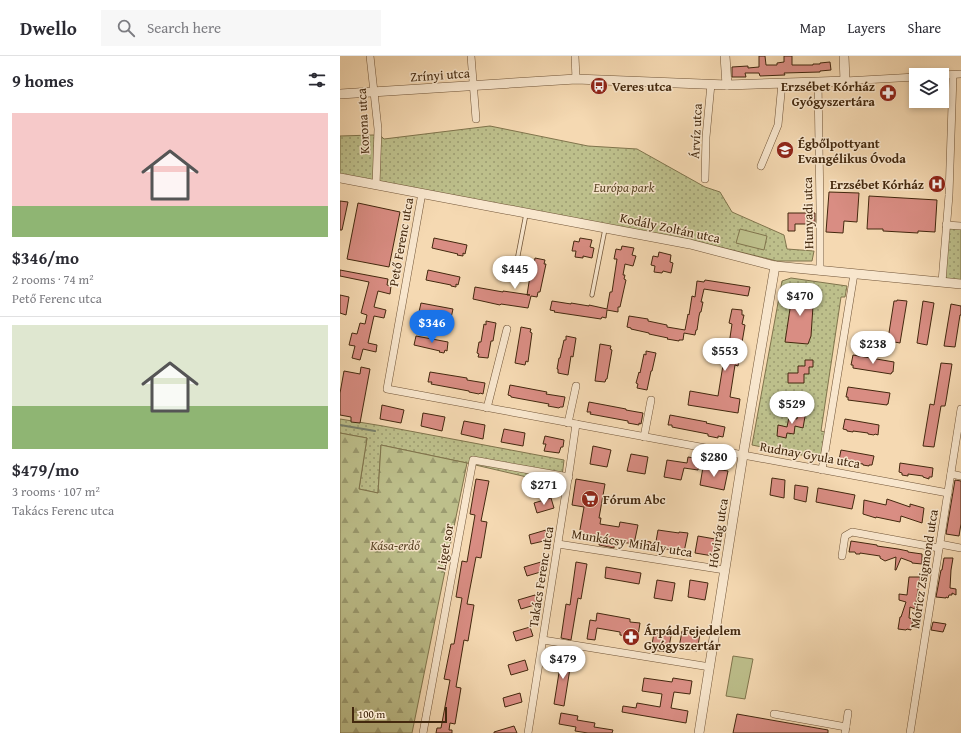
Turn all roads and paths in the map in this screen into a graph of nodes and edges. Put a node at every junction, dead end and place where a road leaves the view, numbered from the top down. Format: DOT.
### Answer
graph roads {
  1 [pos="370,56"];
  2 [pos="471,56"];
  3 [pos="574,56"];
  4 [pos="725,56"];
  5 [pos="844,56"];
  6 [pos="961,74"];
  7 [pos="949,75"];
  8 [pos="953,75"];
  9 [pos="909,77"];
  10 [pos="576,80"];
  11 [pos="845,81"];
  12 [pos="818,82"];
  13 [pos="782,83"];
  14 [pos="711,84"];
  15 [pos="726,85"];
  16 [pos="474,86"];
  17 [pos="374,92"];
  18 [pos="340,94"];
  19 [pos="476,118"];
  20 [pos="761,166"];
  21 [pos="340,178"];
  22 [pos="705,179"];
  23 [pos="376,185"];
  24 [pos="422,193"];
  25 [pos="526,213"];
  26 [pos="946,225"];
  27 [pos="961,226"];
  28 [pos="605,228"];
  29 [pos="776,266"];
  30 [pos="820,271"];
  31 [pos="854,274"];
  32 [pos="513,281"];
  33 [pos="942,282"];
  34 [pos="961,284"];
  35 [pos="592,295"];
  36 [pos="507,330"];
  37 [pos="576,386"];
  38 [pos="387,389"];
  39 [pos="650,400"];
  40 [pos="487,408"];
  41 [pos="961,409"];
  42 [pos="568,423"];
  43 [pos="576,424"];
  44 [pos="644,437"];
  45 [pos="743,455"];
  46 [pos="822,470"];
  47 [pos="951,474"];
  48 [pos="569,476"];
  49 [pos="961,476"];
  50 [pos="948,493"];
  51 [pos="558,544"];
  52 [pos="939,546"];
  53 [pos="961,548"];
  54 [pos="842,556"];
  55 [pos="726,570"];
  56 [pos="543,640"];
  57 [pos="710,666"];
  58 [pos="848,713"];
  59 [pos="774,714"];
  60 [pos="845,730"];
  61 [pos="423,733"];
  62 [pos="528,733"];
  63 [pos="699,733"];
  64 [pos="910,733"];
  1 -- 17 [label="street, Korona utca"];
  2 -- 16 [label="street"];
  3 -- 10 [label="street"];
  4 -- 15 [label="street"];
  5 -- 11 [label="street"];
  6 -- 8 [label="street"];
  7 -- 8 [label="street"];
  8 -- 26 [label="street"];
  9 -- 11 [label="street, Zrínyi utca"];
  10 -- 14 [label="street, Zrínyi utca"];
  10 -- 16 [label="street, Zrínyi utca"];
  11 -- 12 [label="street, Zrínyi utca"];
  12 -- 13 [label="street, Zrínyi utca"];
  12 -- 30 [label="street, Hunyadi utca"];
  13 -- 15 [label="street, Zrínyi utca"];
  13 -- 20 [label="street"];
  14 -- 15 [label="street, Zrínyi utca"];
  14 -- 22 [label="street, Árvíz utca"];
  16 -- 17 [label="street, Zrínyi utca"];
  16 -- 19 [label="street"];
  17 -- 18 [label="street, Zrínyi utca"];
  17 -- 23 [label="street, Korona utca"];
  21 -- 23 [label="street, Kodály Zoltán utca"];
  23 -- 24 [label="street, Kodály Zoltán utca"];
  24 -- 25 [label="street, Kodály Zoltán utca"];
  24 -- 38 [label="street, Pető Ferenc utca"];
  25 -- 28 [label="street, Kodály Zoltán utca"];
  25 -- 32 [label="lane"];
  26 -- 27 [label="street"];
  26 -- 33 [label="street"];
  28 -- 29 [label="street, Kodály Zoltán utca"];
  28 -- 35 [label="lane"];
  29 -- 30 [label="street, Kodály Zoltán utca"];
  29 -- 45 [label="street, Hóvirág utca"];
  30 -- 31 [label="street, Kodály Zoltán utca"];
  31 -- 33 [label="street, Kodály Zoltán utca"];
  31 -- 46 [label="street"];
  33 -- 34 [label="street, Kodály Zoltán utca"];
  36 -- 40 [label="street"];
  37 -- 42 [label="street"];
  38 -- 40 [label="street, Rudnay Gyula utca"];
  39 -- 44 [label="street"];
  40 -- 42 [label="street, Rudnay Gyula utca"];
  41 -- 47 [label="street, Móricz Zsigmond utca"];
  42 -- 43 [label="street, Rudnay Gyula utca"];
  43 -- 44 [label="street, Rudnay Gyula utca"];
  43 -- 48 [label="street, Takács Ferenc utca"];
  44 -- 45 [label="street, Rudnay Gyula utca"];
  45 -- 46 [label="street, Rudnay Gyula utca"];
  45 -- 55 [label="street, Hóvirág utca"];
  46 -- 50 [label="street, Rudnay Gyula utca"];
  47 -- 49 [label="street"];
  47 -- 50 [label="street, Móricz Zsigmond utca"];
  48 -- 51 [label="street, Takács Ferenc utca"];
  48 -- 61 [label="street, Liget sor"];
  50 -- 52 [label="street, Móricz Zsigmond utca"];
  51 -- 55 [label="street, Munkácsy Mihály utca"];
  51 -- 56 [label="street, Takács Ferenc utca"];
  52 -- 53 [label="street"];
  52 -- 54 [label="street"];
  52 -- 64 [label="street, Móricz Zsigmond utca"];
  55 -- 57 [label="street, Hóvirág utca"];
  56 -- 57 [label="street"];
  56 -- 62 [label="street, Takács Ferenc utca"];
  57 -- 63 [label="street, Hóvirág utca"];
  58 -- 60 [label="street"];
  59 -- 60 [label="street"];
}
